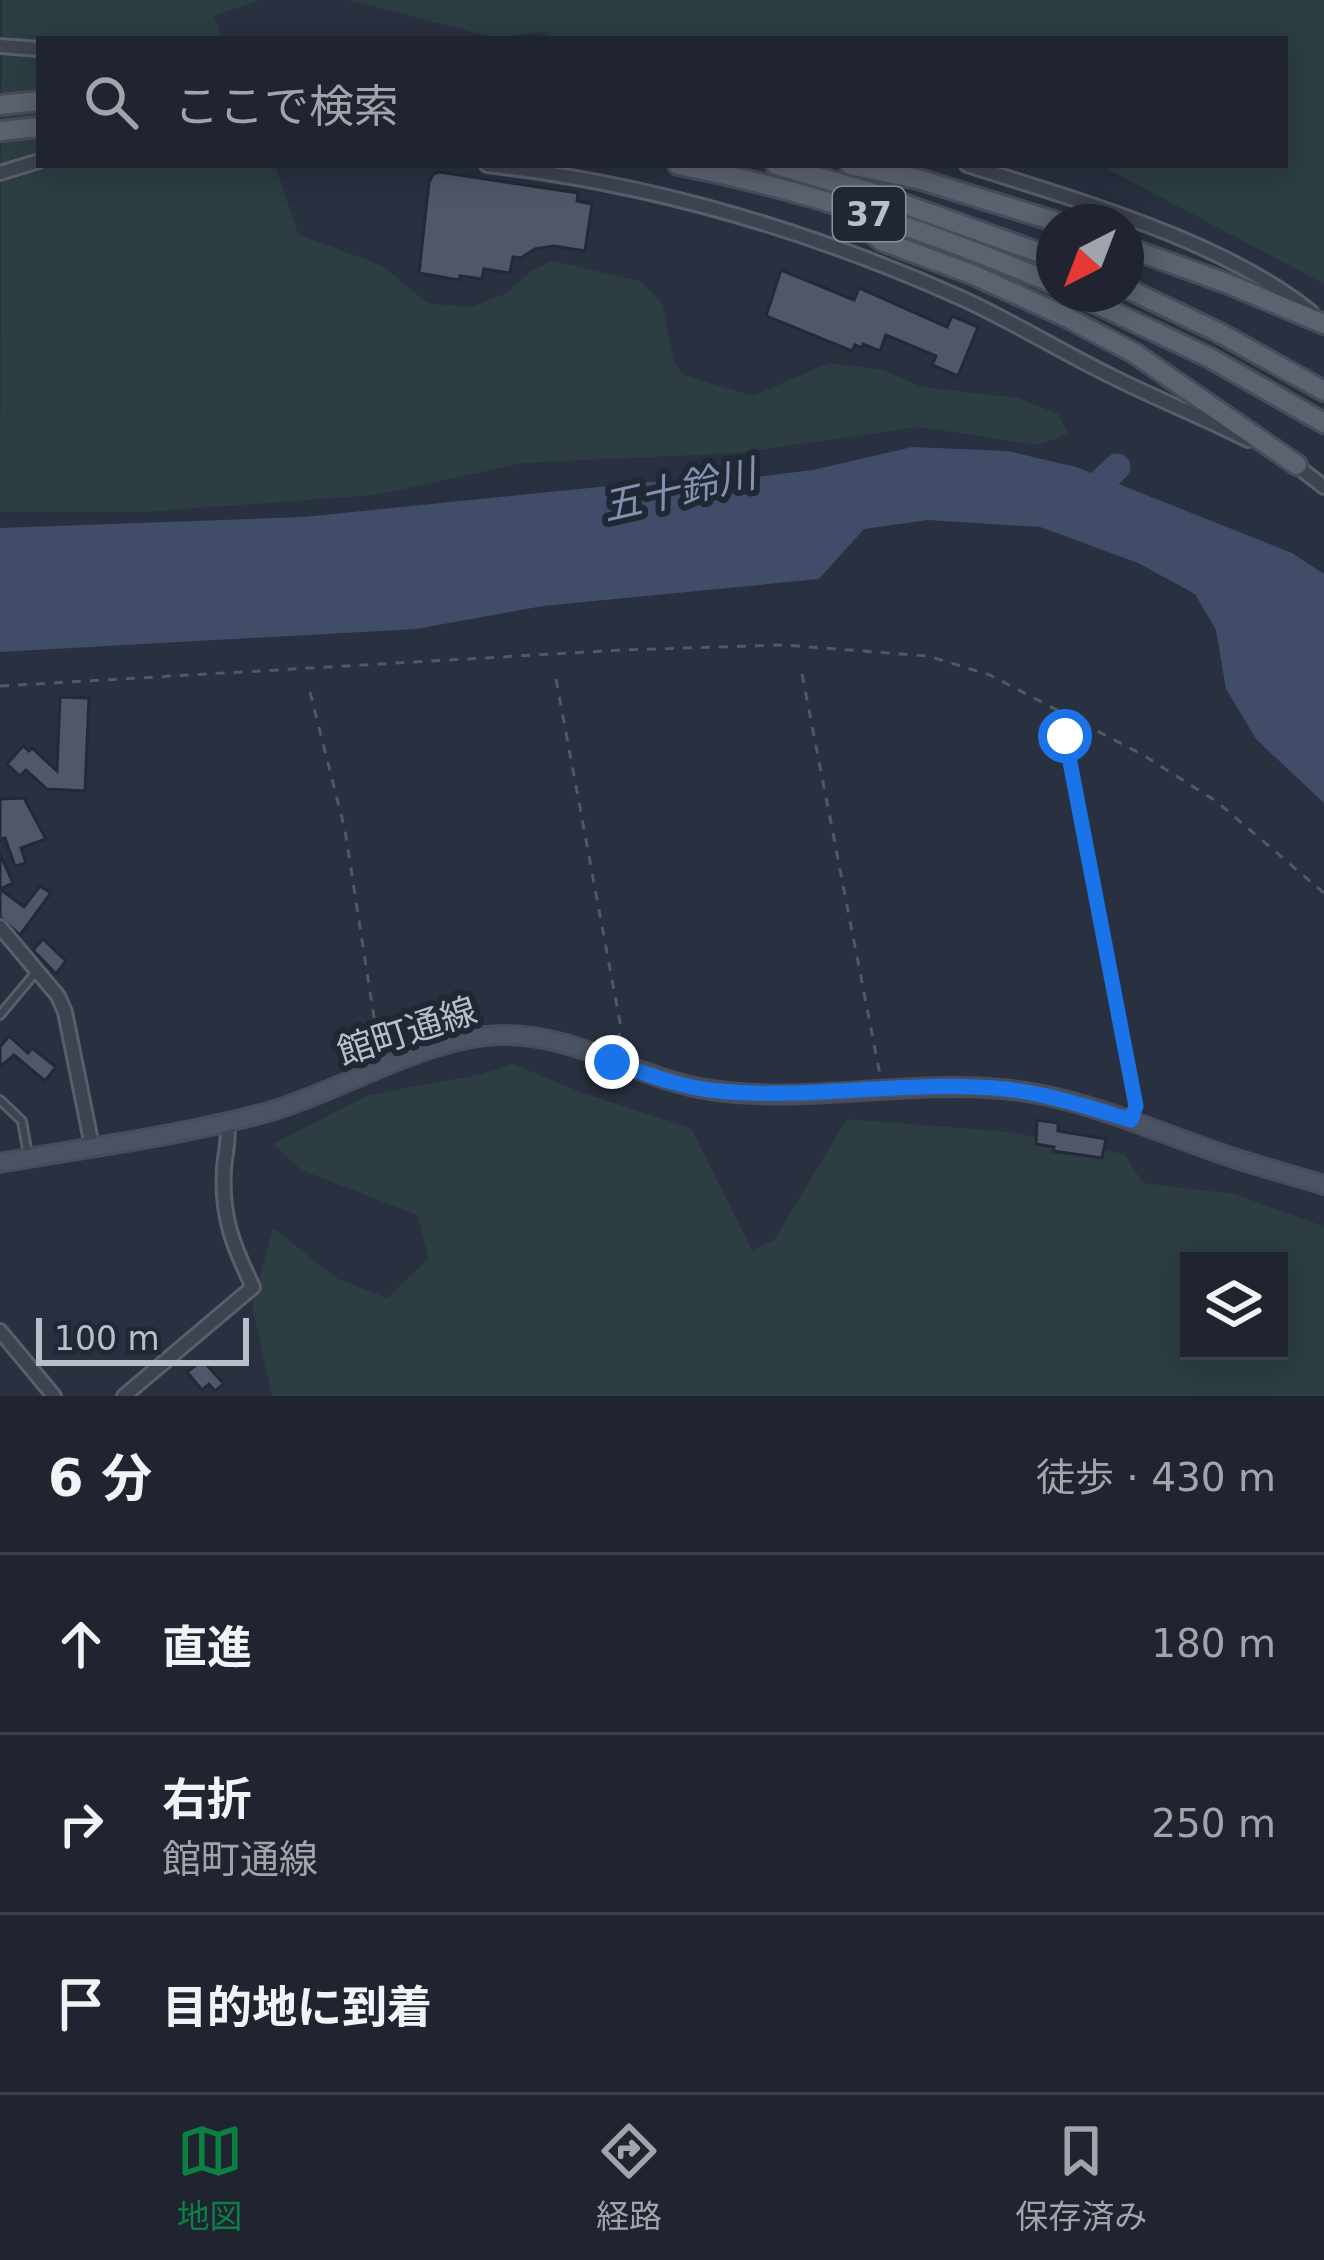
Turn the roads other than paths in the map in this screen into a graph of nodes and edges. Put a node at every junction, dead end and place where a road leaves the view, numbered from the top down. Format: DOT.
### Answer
graph roads {
  1 [pos="0,46"];
  2 [pos="36,49"];
  3 [pos="36,100"];
  4 [pos="0,105"];
  5 [pos="36,127"];
  6 [pos="0,131"];
  7 [pos="36,162"];
  8 [pos="507,168"];
  9 [pos="691,168"];
  10 [pos="786,168"];
  11 [pos="866,168"];
  12 [pos="976,168"];
  13 [pos="0,173"];
  14 [pos="834,201"];
  15 [pos="1036,215"];
  16 [pos="1036,252"];
  17 [pos="1144,253"];
  18 [pos="1036,276"];
  19 [pos="1144,297"];
  20 [pos="1114,312"];
  21 [pos="1324,323"];
  22 [pos="1324,391"];
  23 [pos="1324,423"];
  24 [pos="1298,465"];
  25 [pos="1324,487"];
  26 [pos="0,927"];
  27 [pos="37,970"];
  28 [pos="0,1015"];
  29 [pos="0,1100"];
  30 [pos="227,1122"];
  31 [pos="92,1146"];
  32 [pos="29,1158"];
  33 [pos="0,1163"];
  34 [pos="1324,1185"];
  35 [pos="0,1330"];
  36 [pos="54,1396"];
  37 [pos="124,1396"];
  1 -- 2 [label="street"];
  3 -- 4 [label="main road"];
  5 -- 6 [label="main road"];
  7 -- 13 [label="street"];
  8 -- 24 [label="street"];
  9 -- 14 [label="main road, 37"];
  10 -- 16 [label="main road, 37"];
  11 -- 15 [label="main road"];
  12 -- 21 [label="street"];
  14 -- 18 [label="main road, 37"];
  14 -- 24 [label="main road"];
  17 -- 21 [label="main road"];
  19 -- 22 [label="main road"];
  20 -- 23 [label="main road"];
  24 -- 25 [label="street"];
  26 -- 27 [label="street"];
  27 -- 28 [label="lane"];
  27 -- 31 [label="street"];
  29 -- 32 [label="lane"];
  30 -- 31 [label="main road, 館町通線"];
  30 -- 34 [label="main road, 館町通線"];
  30 -- 37 [label="street"];
  31 -- 32 [label="main road, 館町通線"];
  32 -- 33 [label="main road, 館町通線"];
  35 -- 36 [label="street"];
}
